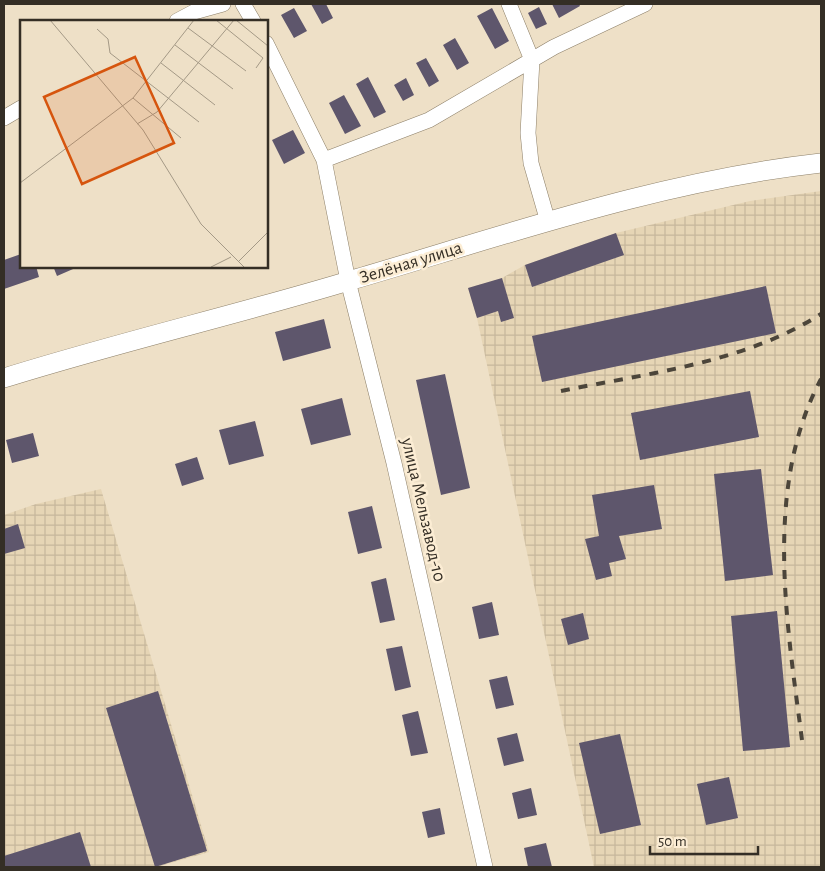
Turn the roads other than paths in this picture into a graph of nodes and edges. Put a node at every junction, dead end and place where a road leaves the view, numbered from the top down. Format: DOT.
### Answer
graph roads {
  1 [pos="222,4"];
  2 [pos="243,4"];
  3 [pos="509,4"];
  4 [pos="644,4"];
  5 [pos="179,20"];
  6 [pos="252,20"];
  7 [pos="268,47"];
  8 [pos="532,60"];
  9 [pos="20,109"];
  10 [pos="4,118"];
  11 [pos="324,160"];
  12 [pos="821,163"];
  13 [pos="548,222"];
  14 [pos="348,282"];
  15 [pos="4,378"];
  16 [pos="486,867"];
  1 -- 5 [label="street"];
  2 -- 6 [label="street"];
  3 -- 8 [label="street"];
  4 -- 8 [label="street"];
  7 -- 11 [label="street, улица Мельзавод-10"];
  8 -- 11 [label="street"];
  8 -- 13 [label="street"];
  9 -- 10 [label="street"];
  11 -- 14 [label="street, улица Мельзавод-10"];
  12 -- 13 [label="street, Зелёная улица"];
  13 -- 14 [label="street, Зелёная улица"];
  14 -- 15 [label="street, Зелёная улица"];
  14 -- 16 [label="street, улица Мельзавод-10"];
}
